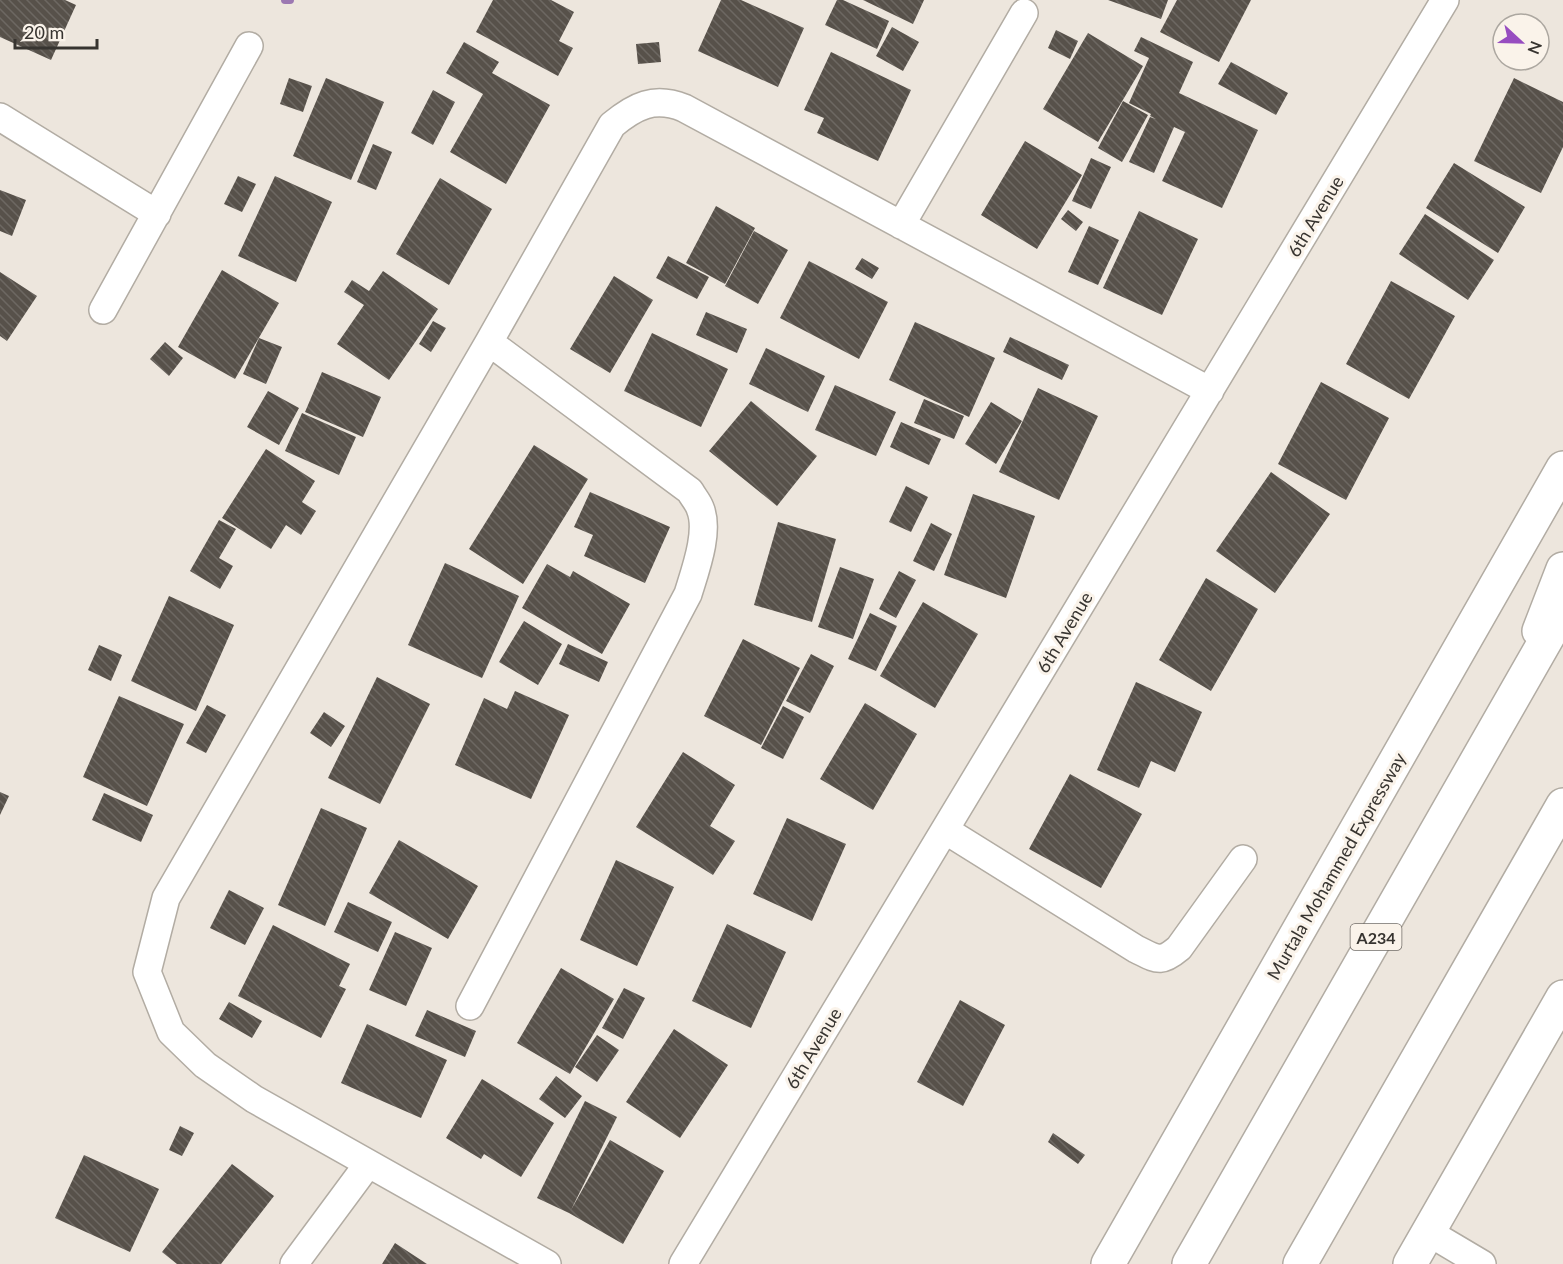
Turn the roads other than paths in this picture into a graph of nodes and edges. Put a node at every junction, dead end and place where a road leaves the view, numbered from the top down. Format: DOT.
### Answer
graph roads {
  1 [pos="1445,0"];
  2 [pos="1024,13"];
  3 [pos="249,46"];
  4 [pos="0,117"];
  5 [pos="157,214"];
  6 [pos="901,225"];
  7 [pos="103,310"];
  8 [pos="489,342"];
  9 [pos="1210,391"];
  10 [pos="1563,468"];
  11 [pos="1563,569"];
  12 [pos="1563,610"];
  13 [pos="1512,700"];
  14 [pos="1563,805"];
  15 [pos="945,830"];
  16 [pos="1243,859"];
  17 [pos="1563,997"];
  18 [pos="470,1006"];
  19 [pos="368,1164"];
  20 [pos="1428,1232"];
  21 [pos="294,1264"];
  22 [pos="547,1264"];
  23 [pos="683,1264"];
  24 [pos="1108,1264"];
  25 [pos="1189,1264"];
  26 [pos="1300,1264"];
  27 [pos="1410,1264"];
  28 [pos="1482,1264"];
  1 -- 9 [label="street, 6th Avenue"];
  2 -- 6 [label="street"];
  3 -- 5 [label="street"];
  4 -- 5 [label="street"];
  5 -- 7 [label="street"];
  6 -- 8 [label="street"];
  6 -- 9 [label="street"];
  8 -- 18 [label="street"];
  8 -- 19 [label="street"];
  9 -- 15 [label="street, 6th Avenue"];
  10 -- 24 [label="highway, Murtala Mohammed Expressway"];
  11 -- 13 [label="highway"];
  12 -- 13 [label="highway, A234"];
  13 -- 25 [label="highway, A234"];
  14 -- 26 [label="highway"];
  15 -- 16 [label="street"];
  15 -- 23 [label="street, 6th Avenue"];
  17 -- 20 [label="highway"];
  19 -- 21 [label="street"];
  19 -- 22 [label="street"];
  20 -- 27 [label="highway"];
  20 -- 28 [label="street"];
}
